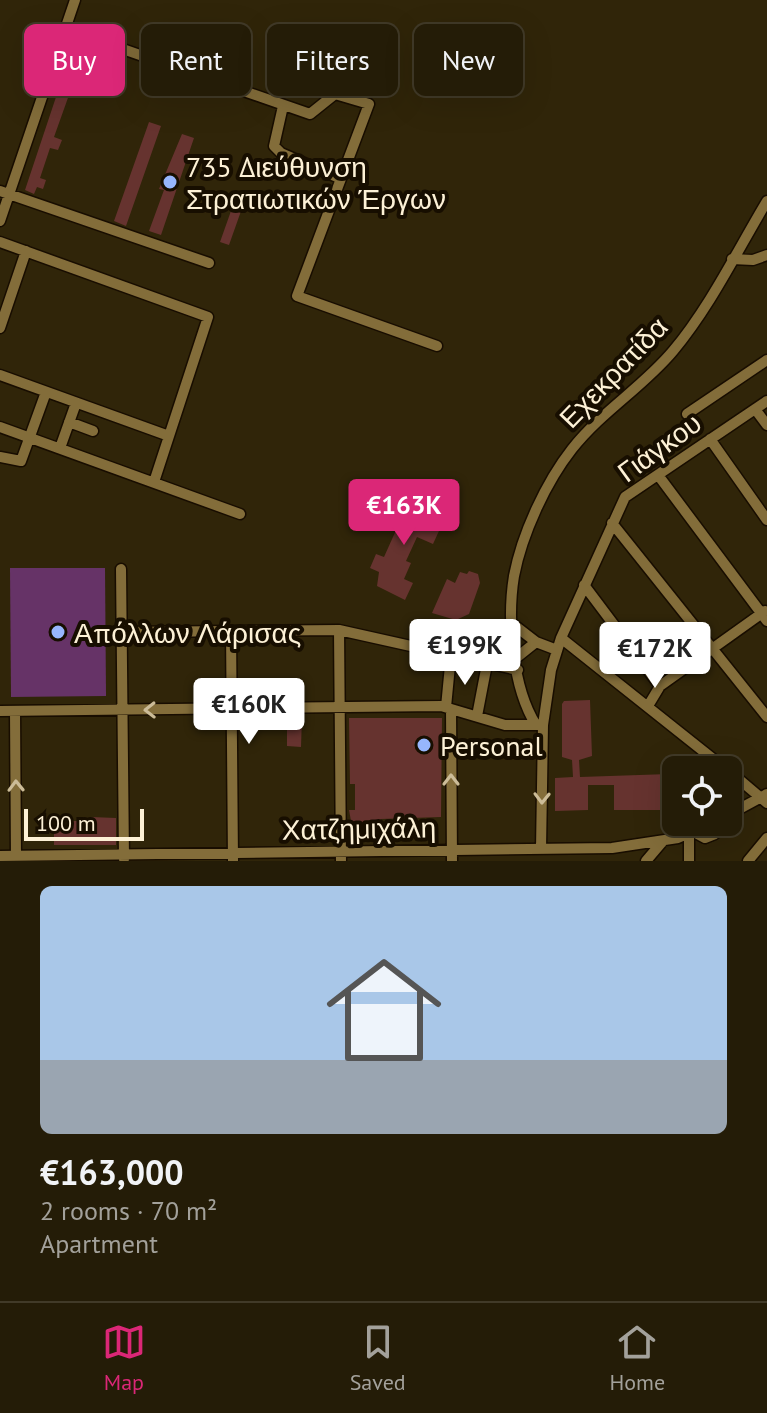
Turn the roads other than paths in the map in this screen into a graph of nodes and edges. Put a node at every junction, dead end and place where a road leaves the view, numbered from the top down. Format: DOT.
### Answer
graph roads {
  1 [pos="75,0"];
  2 [pos="67,24"];
  3 [pos="125,50"];
  4 [pos="40,96"];
  5 [pos="283,106"];
  6 [pos="339,178"];
  7 [pos="5,193"];
  8 [pos="767,201"];
  9 [pos="0,221"];
  10 [pos="0,242"];
  11 [pos="26,251"];
  12 [pos="767,255"];
  13 [pos="732,259"];
  14 [pos="209,263"];
  15 [pos="0,328"];
  16 [pos="437,346"];
  17 [pos="767,360"];
  18 [pos="0,375"];
  19 [pos="46,392"];
  20 [pos="767,401"];
  21 [pos="76,403"];
  22 [pos="755,409"];
  23 [pos="687,414"];
  24 [pos="69,422"];
  25 [pos="767,425"];
  26 [pos="0,427"];
  27 [pos="93,431"];
  28 [pos="169,436"];
  29 [pos="29,437"];
  30 [pos="710,439"];
  31 [pos="60,448"];
  32 [pos="0,457"];
  33 [pos="658,475"];
  34 [pos="154,482"];
  35 [pos="240,514"];
  36 [pos="767,520"];
  37 [pos="612,523"];
  38 [pos="121,569"];
  39 [pos="584,585"];
  40 [pos="765,615"];
  41 [pos="514,625"];
  42 [pos="339,630"];
  43 [pos="231,631"];
  44 [pos="122,632"];
  45 [pos="561,638"];
  46 [pos="536,642"];
  47 [pos="713,648"];
  48 [pos="557,650"];
  49 [pos="451,655"];
  50 [pos="516,658"];
  51 [pos="487,664"];
  52 [pos="518,670"];
  53 [pos="660,686"];
  54 [pos="648,706"];
  55 [pos="340,708"];
  56 [pos="448,708"];
  57 [pos="231,709"];
  58 [pos="123,710"];
  59 [pos="0,711"];
  60 [pos="15,711"];
  61 [pos="477,716"];
  62 [pos="767,717"];
  63 [pos="540,725"];
  64 [pos="710,756"];
  65 [pos="742,781"];
  66 [pos="765,798"];
  67 [pos="742,809"];
  68 [pos="680,836"];
  69 [pos="691,836"];
  70 [pos="767,838"];
  71 [pos="663,841"];
  72 [pos="541,849"];
  73 [pos="509,855"];
  74 [pos="0,856"];
  75 [pos="452,856"];
  76 [pos="689,856"];
  77 [pos="233,857"];
  78 [pos="341,857"];
  79 [pos="16,858"];
  80 [pos="124,858"];
  81 [pos="646,861"];
  82 [pos="698,861"];
  83 [pos="748,861"];
  1 -- 2 [label="street"];
  3 -- 5 [label="street"];
  4 -- 7 [label="street"];
  5 -- 6 [label="street"];
  5 -- 6 [label="street"];
  6 -- 16 [label="street"];
  7 -- 9 [label="street"];
  7 -- 14 [label="street"];
  8 -- 13 [label="street, Εχεκρατίδα"];
  10 -- 11 [label="street"];
  11 -- 15 [label="street"];
  11 -- 28 [label="street"];
  12 -- 13 [label="street"];
  13 -- 41 [label="street, Εχεκρατίδα"];
  17 -- 23 [label="street"];
  18 -- 19 [label="street"];
  19 -- 21 [label="street"];
  19 -- 29 [label="street"];
  20 -- 22 [label="street, Γιάγκου"];
  21 -- 24 [label="street"];
  21 -- 28 [label="street"];
  22 -- 25 [label="street"];
  22 -- 30 [label="street, Γιάγκου"];
  24 -- 27 [label="street"];
  24 -- 31 [label="street"];
  26 -- 29 [label="street"];
  28 -- 34 [label="street"];
  29 -- 31 [label="street"];
  29 -- 32 [label="street"];
  30 -- 33 [label="street, Γιάγκου"];
  30 -- 36 [label="street"];
  31 -- 34 [label="street"];
  33 -- 37 [label="street, Γιάγκου"];
  33 -- 40 [label="street"];
  34 -- 35 [label="street"];
  37 -- 39 [label="street, Γιάγκου"];
  37 -- 47 [label="street"];
  38 -- 44 [label="street"];
  39 -- 45 [label="street, Γιάγκου"];
  39 -- 53 [label="street"];
  40 -- 47 [label="street"];
  41 -- 46 [label="street"];
  41 -- 50 [label="street, Εχεκρατίδα"];
  42 -- 43 [label="street"];
  42 -- 49 [label="street"];
  42 -- 55 [label="street"];
  43 -- 44 [label="street"];
  43 -- 57 [label="street"];
  44 -- 58 [label="street"];
  45 -- 48 [label="street, Γιάγκου"];
  45 -- 54 [label="street"];
  46 -- 48 [label="street"];
  46 -- 50 [label="street"];
  47 -- 53 [label="street"];
  47 -- 62 [label="street"];
  48 -- 63 [label="street, Γιάγκου"];
  49 -- 51 [label="street"];
  49 -- 56 [label="street"];
  50 -- 52 [label="street, Εχεκρατίδα"];
  51 -- 52 [label="street"];
  51 -- 61 [label="street"];
  52 -- 63 [label="street, Εχεκρατίδα"];
  53 -- 54 [label="street"];
  54 -- 64 [label="street"];
  55 -- 56 [label="street"];
  55 -- 57 [label="street"];
  55 -- 78 [label="street"];
  56 -- 61 [label="street"];
  75 -- 56 [label="street, one-way"];
  57 -- 58 [label="street, one-way"];
  57 -- 77 [label="street"];
  58 -- 60 [label="street"];
  58 -- 80 [label="street"];
  59 -- 60 [label="street"];
  79 -- 60 [label="street, one-way"];
  61 -- 63 [label="street"];
  63 -- 72 [label="street, one-way"];
  65 -- 66 [label="street"];
  66 -- 67 [label="street"];
  68 -- 71 [label="street, Χατζημιχάλη"];
  69 -- 76 [label="street"];
  70 -- 83 [label="street"];
  71 -- 72 [label="street, Χατζημιχάλη"];
  71 -- 81 [label="street"];
  72 -- 73 [label="street, Χατζημιχάλη"];
  73 -- 75 [label="street, Χατζημιχάλη"];
  74 -- 79 [label="street, Χατζημιχάλη"];
  75 -- 78 [label="street, Χατζημιχάλη"];
  76 -- 82 [label="street"];
  77 -- 78 [label="street, Χατζημιχάλη"];
  77 -- 80 [label="street, Χατζημιχάλη"];
  79 -- 80 [label="street, Χατζημιχάλη"];
}
